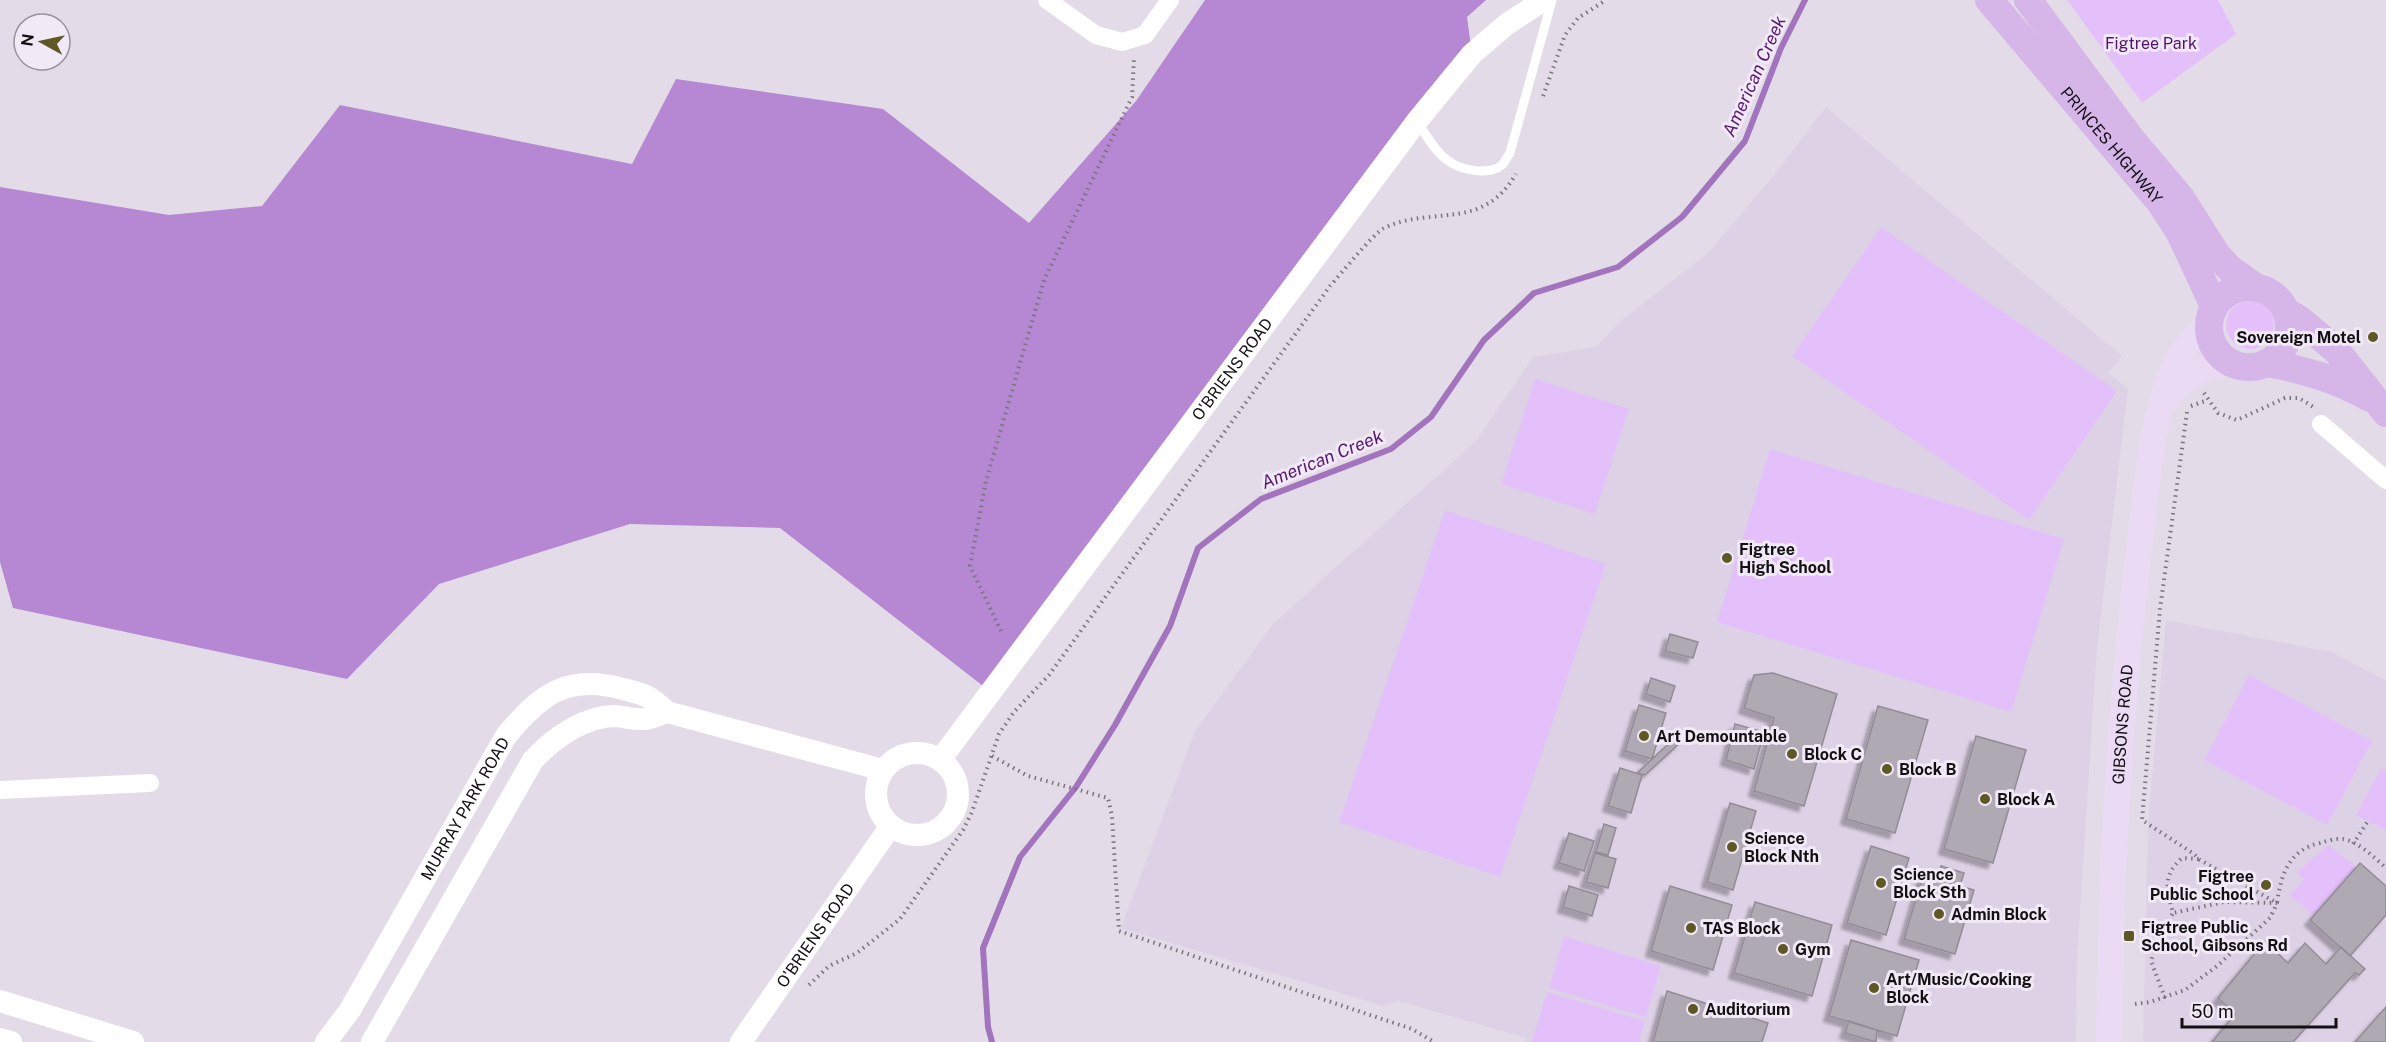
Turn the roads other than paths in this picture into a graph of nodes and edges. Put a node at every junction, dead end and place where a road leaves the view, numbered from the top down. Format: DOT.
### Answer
graph roads {
  1 [pos="1047,0"];
  2 [pos="1170,0"];
  3 [pos="1544,0"];
  4 [pos="1552,0"];
  5 [pos="1989,0"];
  6 [pos="2028,0"];
  7 [pos="1417,121"];
  8 [pos="2254,286"];
  9 [pos="2287,312"];
  10 [pos="2211,317"];
  11 [pos="2230,363"];
  12 [pos="2268,363"];
  13 [pos="2379,406"];
  14 [pos="2161,409"];
  15 [pos="2321,424"];
  16 [pos="2386,480"];
  17 [pos="667,712"];
  18 [pos="940,760"];
  19 [pos="883,770"];
  20 [pos="150,783"];
  21 [pos="0,790"];
  22 [pos="890,827"];
  23 [pos="0,1002"];
  24 [pos="0,1039"];
  25 [pos="11,1042"];
  26 [pos="133,1042"];
  27 [pos="326,1042"];
  28 [pos="372,1042"];
  29 [pos="741,1042"];
  30 [pos="2109,1042"];
  1 -- 2 [label="street"];
  3 -- 7 [label="street, O'BRIENS ROAD"];
  4 -- 7 [label="lane"];
  5 -- 10 [label="main road, PRINCES HIGHWAY"];
  6 -- 8 [label="main road, PRINCES HIGHWAY"];
  7 -- 18 [label="street, O'BRIENS ROAD"];
  8 -- 9 [label="main road"];
  8 -- 10 [label="main road"];
  9 -- 12 [label="main road"];
  9 -- 13 [label="main road"];
  10 -- 11 [label="main road"];
  10 -- 14 [label="main road, GIBSONS ROAD"];
  11 -- 12 [label="main road"];
  11 -- 14 [label="main road, GIBSONS ROAD"];
  12 -- 13 [label="main road"];
  14 -- 30 [label="main road, GIBSONS ROAD"];
  15 -- 16 [label="street"];
  17 -- 19 [label="street, MURRAY PARK ROAD"];
  17 -- 27 [label="street, MURRAY PARK ROAD"];
  17 -- 28 [label="street, MURRAY PARK ROAD"];
  18 -- 19 [label="street"];
  18 -- 22 [label="street"];
  19 -- 22 [label="street"];
  20 -- 21 [label="street"];
  22 -- 29 [label="street, O'BRIENS ROAD"];
  23 -- 26 [label="street"];
  24 -- 25 [label="street"];
}
